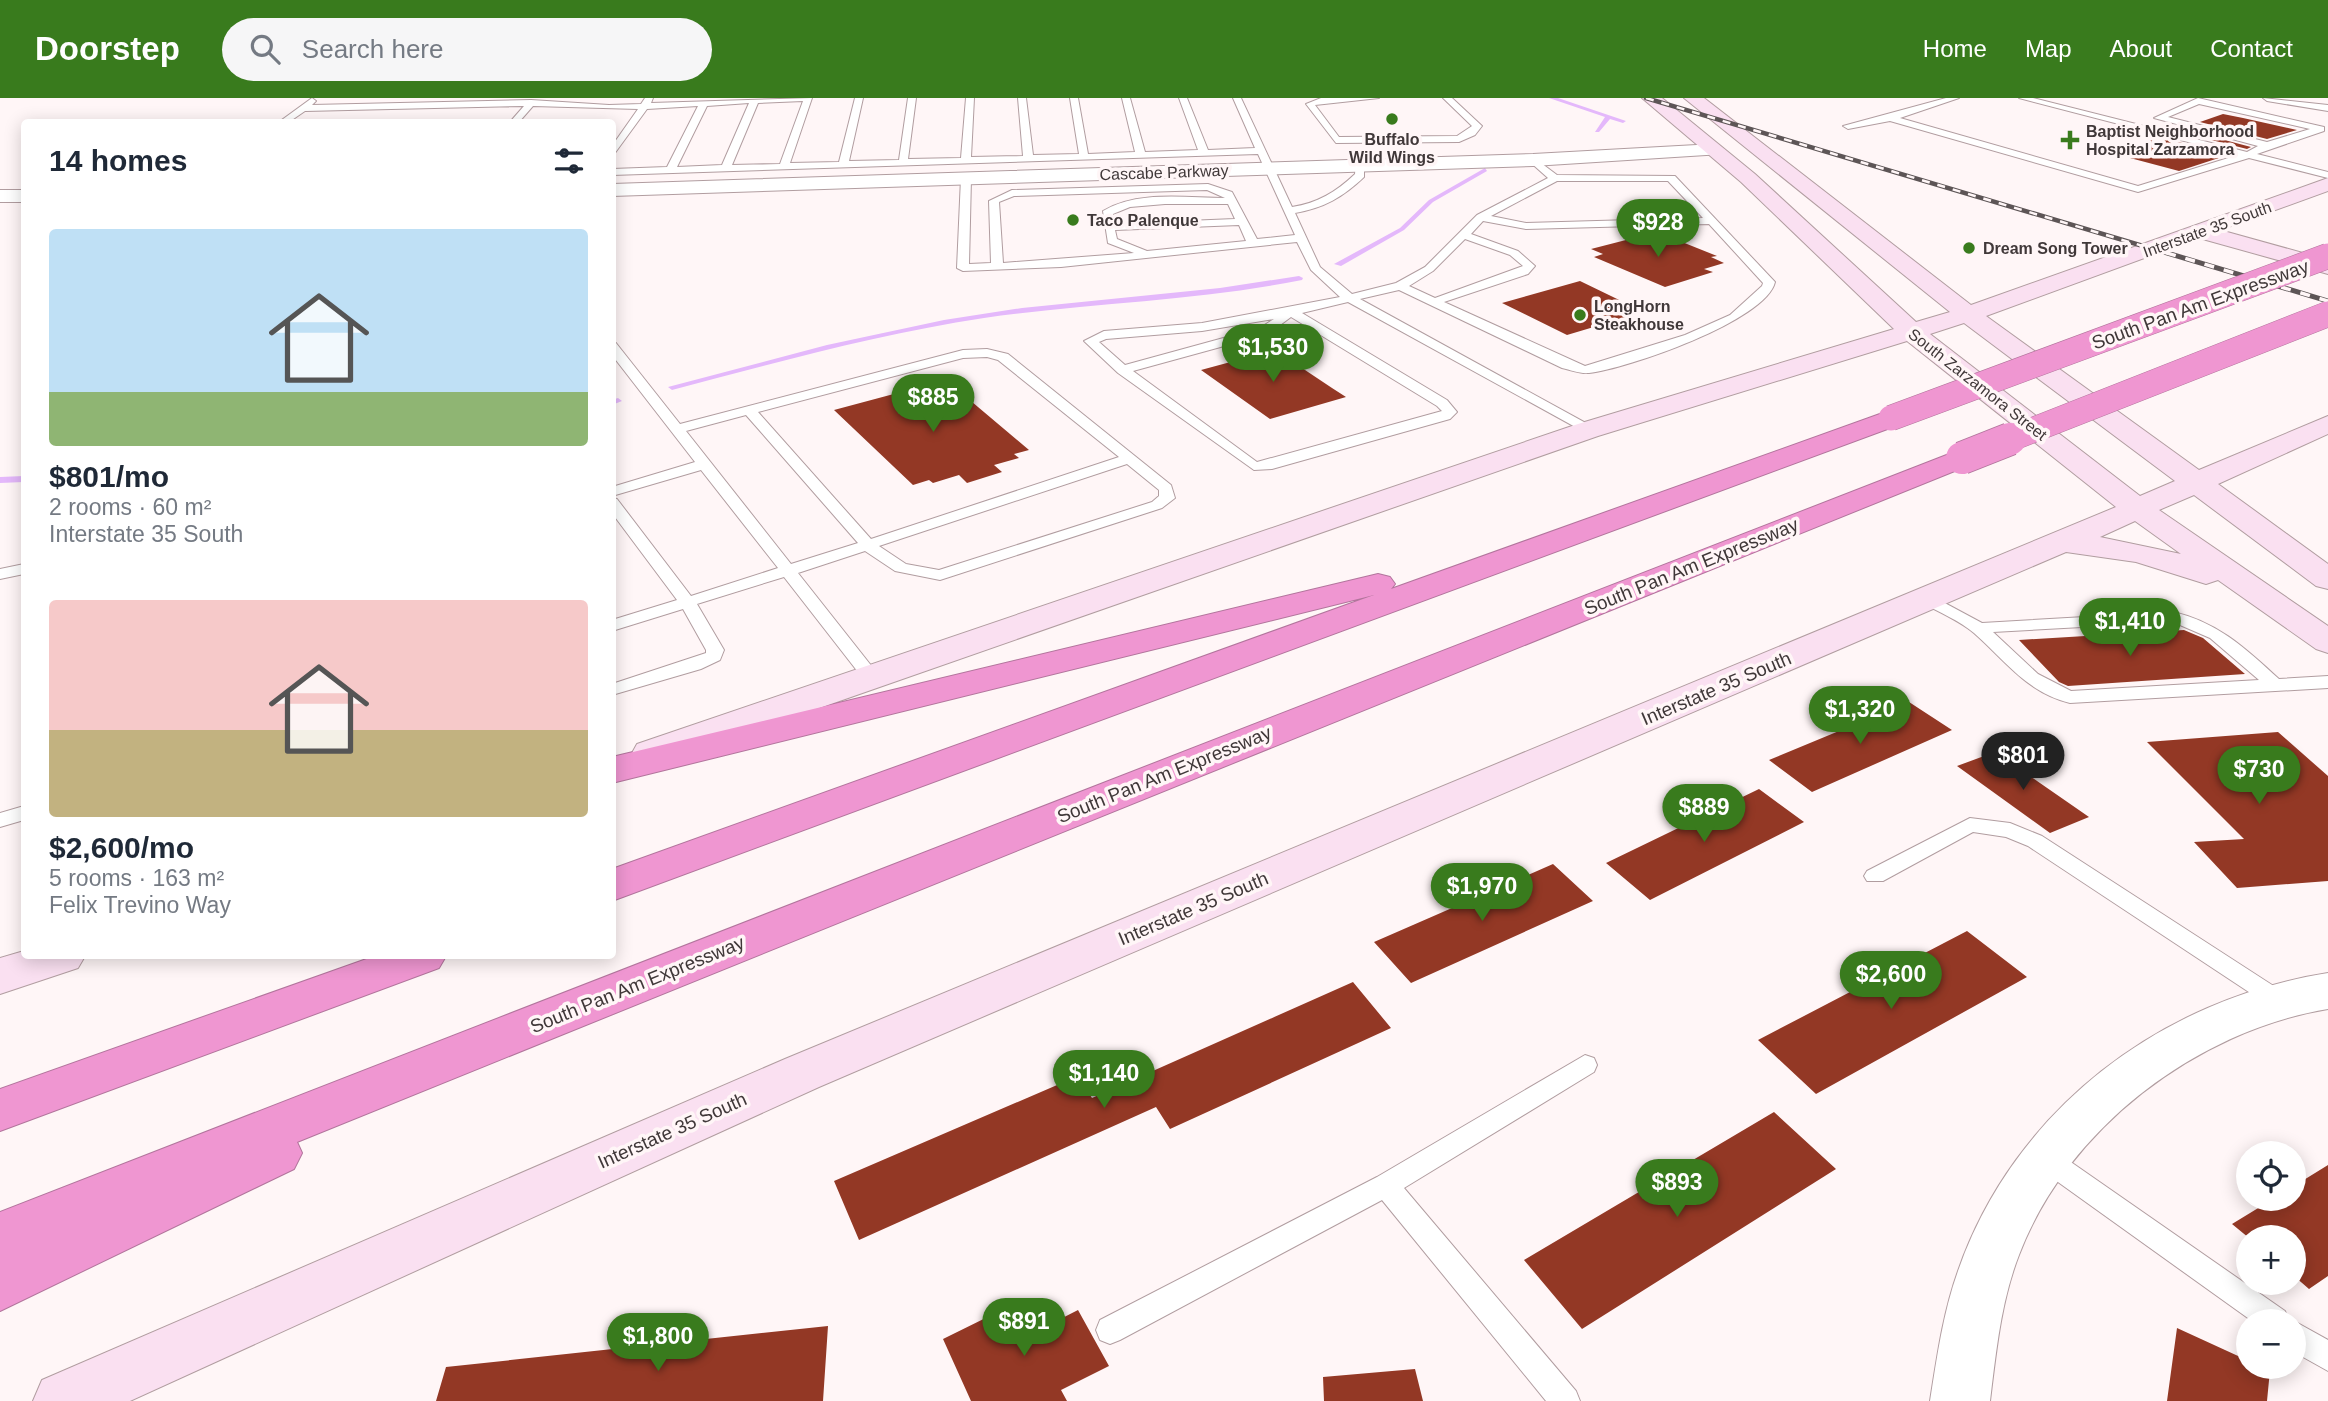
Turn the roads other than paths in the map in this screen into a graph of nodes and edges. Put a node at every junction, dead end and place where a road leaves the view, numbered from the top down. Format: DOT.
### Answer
graph roads {
  1 [pos="315,98"];
  2 [pos="806,98"];
  3 [pos="859,98"];
  4 [pos="912,98"];
  5 [pos="970,98"];
  6 [pos="1022,98"];
  7 [pos="1074,98"];
  8 [pos="1126,98"];
  9 [pos="1183,98"];
  10 [pos="1237,98"];
  11 [pos="1375,98"];
  12 [pos="1447,98"];
  13 [pos="1651,98"];
  14 [pos="1955,98"];
  15 [pos="2023,98"];
  16 [pos="2267,98"];
  17 [pos="785,99"];
  18 [pos="1697,99"];
  19 [pos="2199,100"];
  20 [pos="647,102"];
  21 [pos="754,102"];
  22 [pos="531,103"];
  23 [pos="704,103"];
  24 [pos="470,105"];
  25 [pos="415,106"];
  26 [pos="355,107"];
  27 [pos="303,108"];
  28 [pos="2328,108"];
  29 [pos="406,114"];
  30 [pos="462,114"];
  31 [pos="1890,118"];
  32 [pos="288,119"];
  33 [pos="518,119"];
  34 [pos="1848,126"];
  35 [pos="1460,139"];
  36 [pos="2267,145"];
  37 [pos="616,148"];
  38 [pos="1715,150"];
  39 [pos="1204,153"];
  40 [pos="1141,155"];
  41 [pos="2249,155"];
  42 [pos="1084,157"];
  43 [pos="1028,159"];
  44 [pos="1263,160"];
  45 [pos="1533,160"];
  46 [pos="1474,162"];
  47 [pos="902,163"];
  48 [pos="843,165"];
  49 [pos="1359,165"];
  50 [pos="785,167"];
  51 [pos="725,169"];
  52 [pos="966,169"];
  53 [pos="670,170"];
  54 [pos="616,172"];
  55 [pos="1555,178"];
  56 [pos="2327,183"];
  57 [pos="616,190"];
  58 [pos="21,195"];
  59 [pos="0,196"];
  60 [pos="1231,201"];
  61 [pos="1287,211"];
  62 [pos="1481,216"];
  63 [pos="1713,221"];
  64 [pos="1241,222"];
  65 [pos="1110,227"];
  66 [pos="2202,232"];
  67 [pos="1464,235"];
  68 [pos="1300,238"];
  69 [pos="1253,243"];
  70 [pos="1149,254"];
  71 [pos="2328,256"];
  72 [pos="998,266"];
  73 [pos="2328,267"];
  74 [pos="1915,273"];
  75 [pos="2057,282"];
  76 [pos="1400,286"];
  77 [pos="1351,299"];
  78 [pos="1434,302"];
  79 [pos="1291,312"];
  80 [pos="1968,314"];
  81 [pos="2328,314"];
  82 [pos="1911,331"];
  83 [pos="616,351"];
  84 [pos="1123,370"];
  85 [pos="750,410"];
  86 [pos="2328,424"];
  87 [pos="678,429"];
  88 [pos="1588,430"];
  89 [pos="1129,459"];
  90 [pos="704,464"];
  91 [pos="2195,482"];
  92 [pos="616,491"];
  93 [pos="616,507"];
  94 [pos="2136,508"];
  95 [pos="2062,542"];
  96 [pos="868,545"];
  97 [pos="1534,548"];
  98 [pos="21,570"];
  99 [pos="789,572"];
  100 [pos="0,574"];
  101 [pos="2328,579"];
  102 [pos="2262,598"];
  103 [pos="1928,599"];
  104 [pos="688,603"];
  105 [pos="616,625"];
  106 [pos="1979,628"];
  107 [pos="2328,642"];
  108 [pos="871,677"];
  109 [pos="2328,682"];
  110 [pos="2277,687"];
  111 [pos="616,689"];
  112 [pos="616,768"];
  113 [pos="616,768"];
  114 [pos="21,814"];
  115 [pos="0,820"];
  116 [pos="1875,876"];
  117 [pos="616,885"];
  118 [pos="53,959"];
  119 [pos="414,959"];
  120 [pos="0,976"];
  121 [pos="2305,997"];
  122 [pos="573,1010"];
  123 [pos="1585,1065"];
  124 [pos="0,1110"];
  125 [pos="2045,1158"];
  126 [pos="1386,1185"];
  127 [pos="0,1237"];
  128 [pos="0,1285"];
  129 [pos="2258,1309"];
  130 [pos="1110,1330"];
  131 [pos="2306,1343"];
  132 [pos="2328,1357"];
  133 [pos="114,1388"];
  134 [pos="63,1401"];
  135 [pos="1565,1401"];
  136 [pos="1960,1401"];
  1 -- 27 [label="lane"];
  2 -- 17 [label="lane"];
  2 -- 50 [label="lane"];
  3 -- 48 [label="lane"];
  4 -- 47 [label="lane"];
  5 -- 52 [label="lane"];
  6 -- 43 [label="lane"];
  7 -- 42 [label="lane"];
  8 -- 40 [label="lane"];
  9 -- 39 [label="lane"];
  10 -- 44 [label="lane"];
  11 -- 35 [label="lane"];
  12 -- 35 [label="lane"];
  13 -- 38 [label="main road, South Zarzamora Street"];
  14 -- 31 [label="lane"];
  15 -- 41 [label="lane"];
  16 -- 28 [label="lane"];
  17 -- 21 [label="lane"];
  18 -- 74 [label="main road"];
  19 -- 36 [label="lane"];
  19 -- 36 [label="lane"];
  20 -- 22 [label="lane"];
  20 -- 23 [label="lane"];
  20 -- 37 [label="lane"];
  21 -- 23 [label="lane"];
  21 -- 51 [label="lane"];
  22 -- 24 [label="lane"];
  22 -- 33 [label="lane"];
  23 -- 53 [label="lane"];
  24 -- 25 [label="lane"];
  24 -- 30 [label="lane"];
  25 -- 26 [label="lane"];
  25 -- 29 [label="lane"];
  26 -- 27 [label="lane"];
  27 -- 32 [label="lane"];
  31 -- 34 [label="lane"];
  31 -- 41 [label="lane"];
  35 -- 46 [label="lane"];
  36 -- 41 [label="lane"];
  38 -- 45 [label="street, Cascabe Parkway"];
  38 -- 82 [label="main road, South Zarzamora Street"];
  39 -- 40 [label="lane"];
  39 -- 44 [label="lane"];
  40 -- 42 [label="lane"];
  41 -- 56 [label="lane"];
  42 -- 43 [label="lane"];
  43 -- 52 [label="lane"];
  44 -- 49 [label="street, Cascabe Parkway"];
  44 -- 52 [label="street, Cascabe Parkway"];
  44 -- 61 [label="lane"];
  45 -- 46 [label="street, Cascabe Parkway"];
  45 -- 55 [label="lane"];
  46 -- 49 [label="street, Cascabe Parkway"];
  47 -- 48 [label="lane"];
  47 -- 52 [label="lane"];
  48 -- 50 [label="lane"];
  49 -- 61 [label="lane"];
  50 -- 51 [label="lane"];
  51 -- 53 [label="lane"];
  52 -- 57 [label="street, Cascabe Parkway"];
  52 -- 72 [label="lane"];
  53 -- 54 [label="lane"];
  55 -- 62 [label="lane"];
  55 -- 63 [label="lane"];
  56 -- 66 [label="main road, Interstate 35 South"];
  58 -- 59 [label="street"];
  60 -- 64 [label="lane"];
  60 -- 65 [label="lane"];
  60 -- 72 [label="lane"];
  61 -- 68 [label="lane"];
  62 -- 63 [label="lane"];
  62 -- 67 [label="lane"];
  63 -- 78 [label="lane"];
  64 -- 65 [label="lane"];
  64 -- 69 [label="lane"];
  65 -- 70 [label="lane"];
  66 -- 73 [label="main road"];
  66 -- 75 [label="main road, Interstate 35 South"];
  67 -- 76 [label="lane"];
  67 -- 78 [label="lane"];
  68 -- 69 [label="lane"];
  68 -- 77 [label="lane"];
  69 -- 70 [label="lane"];
  70 -- 72 [label="lane"];
  71 -- 97 [label="highway, South Pan Am Expressway, bridge"];
  74 -- 75 [label="main road"];
  74 -- 80 [label="main road"];
  75 -- 80 [label="main road, Interstate 35 South"];
  76 -- 77 [label="lane"];
  76 -- 78 [label="lane"];
  77 -- 79 [label="lane"];
  77 -- 88 [label="lane"];
  79 -- 84 [label="lane"];
  79 -- 84 [label="lane"];
  79 -- 84 [label="lane"];
  80 -- 82 [label="main road, Interstate 35 South"];
  80 -- 91 [label="main road"];
  81 -- 122 [label="highway, South Pan Am Expressway, bridge"];
  82 -- 88 [label="main road, Interstate 35 South"];
  82 -- 94 [label="main road, South Zarzamora Street"];
  83 -- 87 [label="lane"];
  85 -- 87 [label="lane"];
  85 -- 89 [label="lane"];
  85 -- 96 [label="lane"];
  86 -- 91 [label="main road, Interstate 35 South"];
  87 -- 90 [label="lane"];
  88 -- 108 [label="main road, Interstate 35 South"];
  89 -- 96 [label="lane"];
  89 -- 96 [label="lane"];
  90 -- 92 [label="lane"];
  90 -- 99 [label="lane"];
  91 -- 94 [label="main road, Interstate 35 South"];
  91 -- 101 [label="main road"];
  93 -- 104 [label="lane"];
  94 -- 95 [label="main road, Interstate 35 South"];
  94 -- 102 [label="main road, South Zarzamora Street"];
  95 -- 102 [label="main road"];
  95 -- 103 [label="main road, Interstate 35 South"];
  96 -- 99 [label="lane"];
  97 -- 112 [label="highway"];
  97 -- 117 [label="highway, South Pan Am Expressway"];
  98 -- 100 [label="lane"];
  99 -- 104 [label="lane"];
  99 -- 108 [label="lane"];
  102 -- 107 [label="main road, South Zarzamora Street"];
  103 -- 106 [label="lane"];
  103 -- 133 [label="main road, Interstate 35 South"];
  104 -- 105 [label="lane"];
  104 -- 111 [label="lane"];
  106 -- 110 [label="lane"];
  106 -- 110 [label="lane"];
  108 -- 113 [label="main road, Interstate 35 South"];
  109 -- 110 [label="lane"];
  114 -- 115 [label="lane"];
  116 -- 121 [label="lane"];
  118 -- 120 [label="main road"];
  119 -- 124 [label="highway"];
  121 -- 125 [label="street"];
  122 -- 127 [label="highway, South Pan Am Expressway"];
  122 -- 128 [label="highway"];
  123 -- 126 [label="lane"];
  125 -- 129 [label="lane"];
  125 -- 136 [label="street"];
  126 -- 130 [label="lane"];
  126 -- 135 [label="lane"];
  131 -- 132 [label="lane"];
  133 -- 134 [label="main road, Interstate 35 South"];
}
